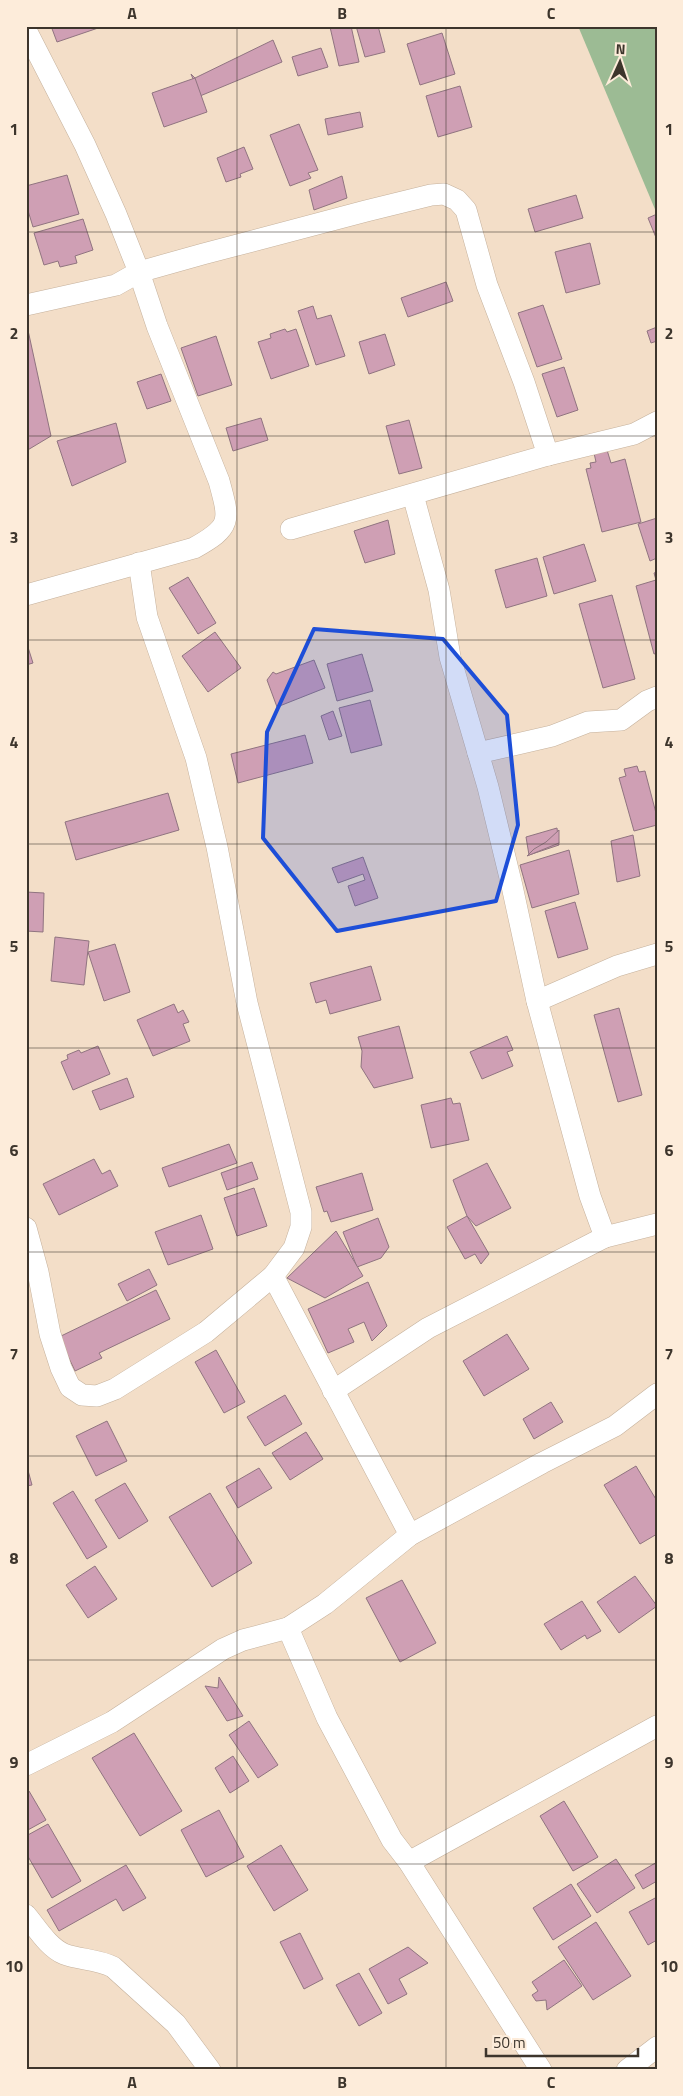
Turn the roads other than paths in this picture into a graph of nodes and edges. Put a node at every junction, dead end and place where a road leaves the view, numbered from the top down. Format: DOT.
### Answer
graph roads {
  1 [pos="27,34"];
  2 [pos="139,272"];
  3 [pos="26,305"];
  4 [pos="657,422"];
  5 [pos="548,455"];
  6 [pos="413,495"];
  7 [pos="291,529"];
  8 [pos="139,563"];
  9 [pos="26,595"];
  10 [pos="657,697"];
  11 [pos="478,752"];
  12 [pos="657,954"];
  13 [pos="537,1001"];
  14 [pos="657,1224"];
  15 [pos="26,1228"];
  16 [pos="605,1237"];
  17 [pos="273,1276"];
  18 [pos="333,1390"];
  19 [pos="657,1394"];
  20 [pos="410,1535"];
  21 [pos="288,1628"];
  22 [pos="657,1726"];
  23 [pos="26,1765"];
  24 [pos="409,1862"];
  25 [pos="26,1915"];
  26 [pos="657,2047"];
  27 [pos="210,2070"];
  28 [pos="541,2070"];
  29 [pos="626,2070"];
  1 -- 2 [label="street"];
  2 -- 3 [label="street"];
  2 -- 5 [label="street"];
  2 -- 8 [label="street"];
  4 -- 5 [label="street"];
  5 -- 6 [label="street"];
  6 -- 7 [label="street"];
  6 -- 11 [label="street"];
  8 -- 9 [label="street"];
  8 -- 17 [label="street"];
  10 -- 11 [label="street"];
  11 -- 13 [label="street"];
  12 -- 13 [label="street"];
  13 -- 16 [label="street"];
  14 -- 16 [label="street"];
  15 -- 17 [label="street"];
  16 -- 18 [label="street"];
  17 -- 18 [label="street"];
  18 -- 20 [label="street"];
  19 -- 20 [label="street"];
  20 -- 21 [label="street"];
  21 -- 23 [label="street"];
  21 -- 24 [label="street"];
  22 -- 24 [label="street"];
  24 -- 28 [label="street"];
  25 -- 27 [label="street"];
  26 -- 29 [label="street"];
}
